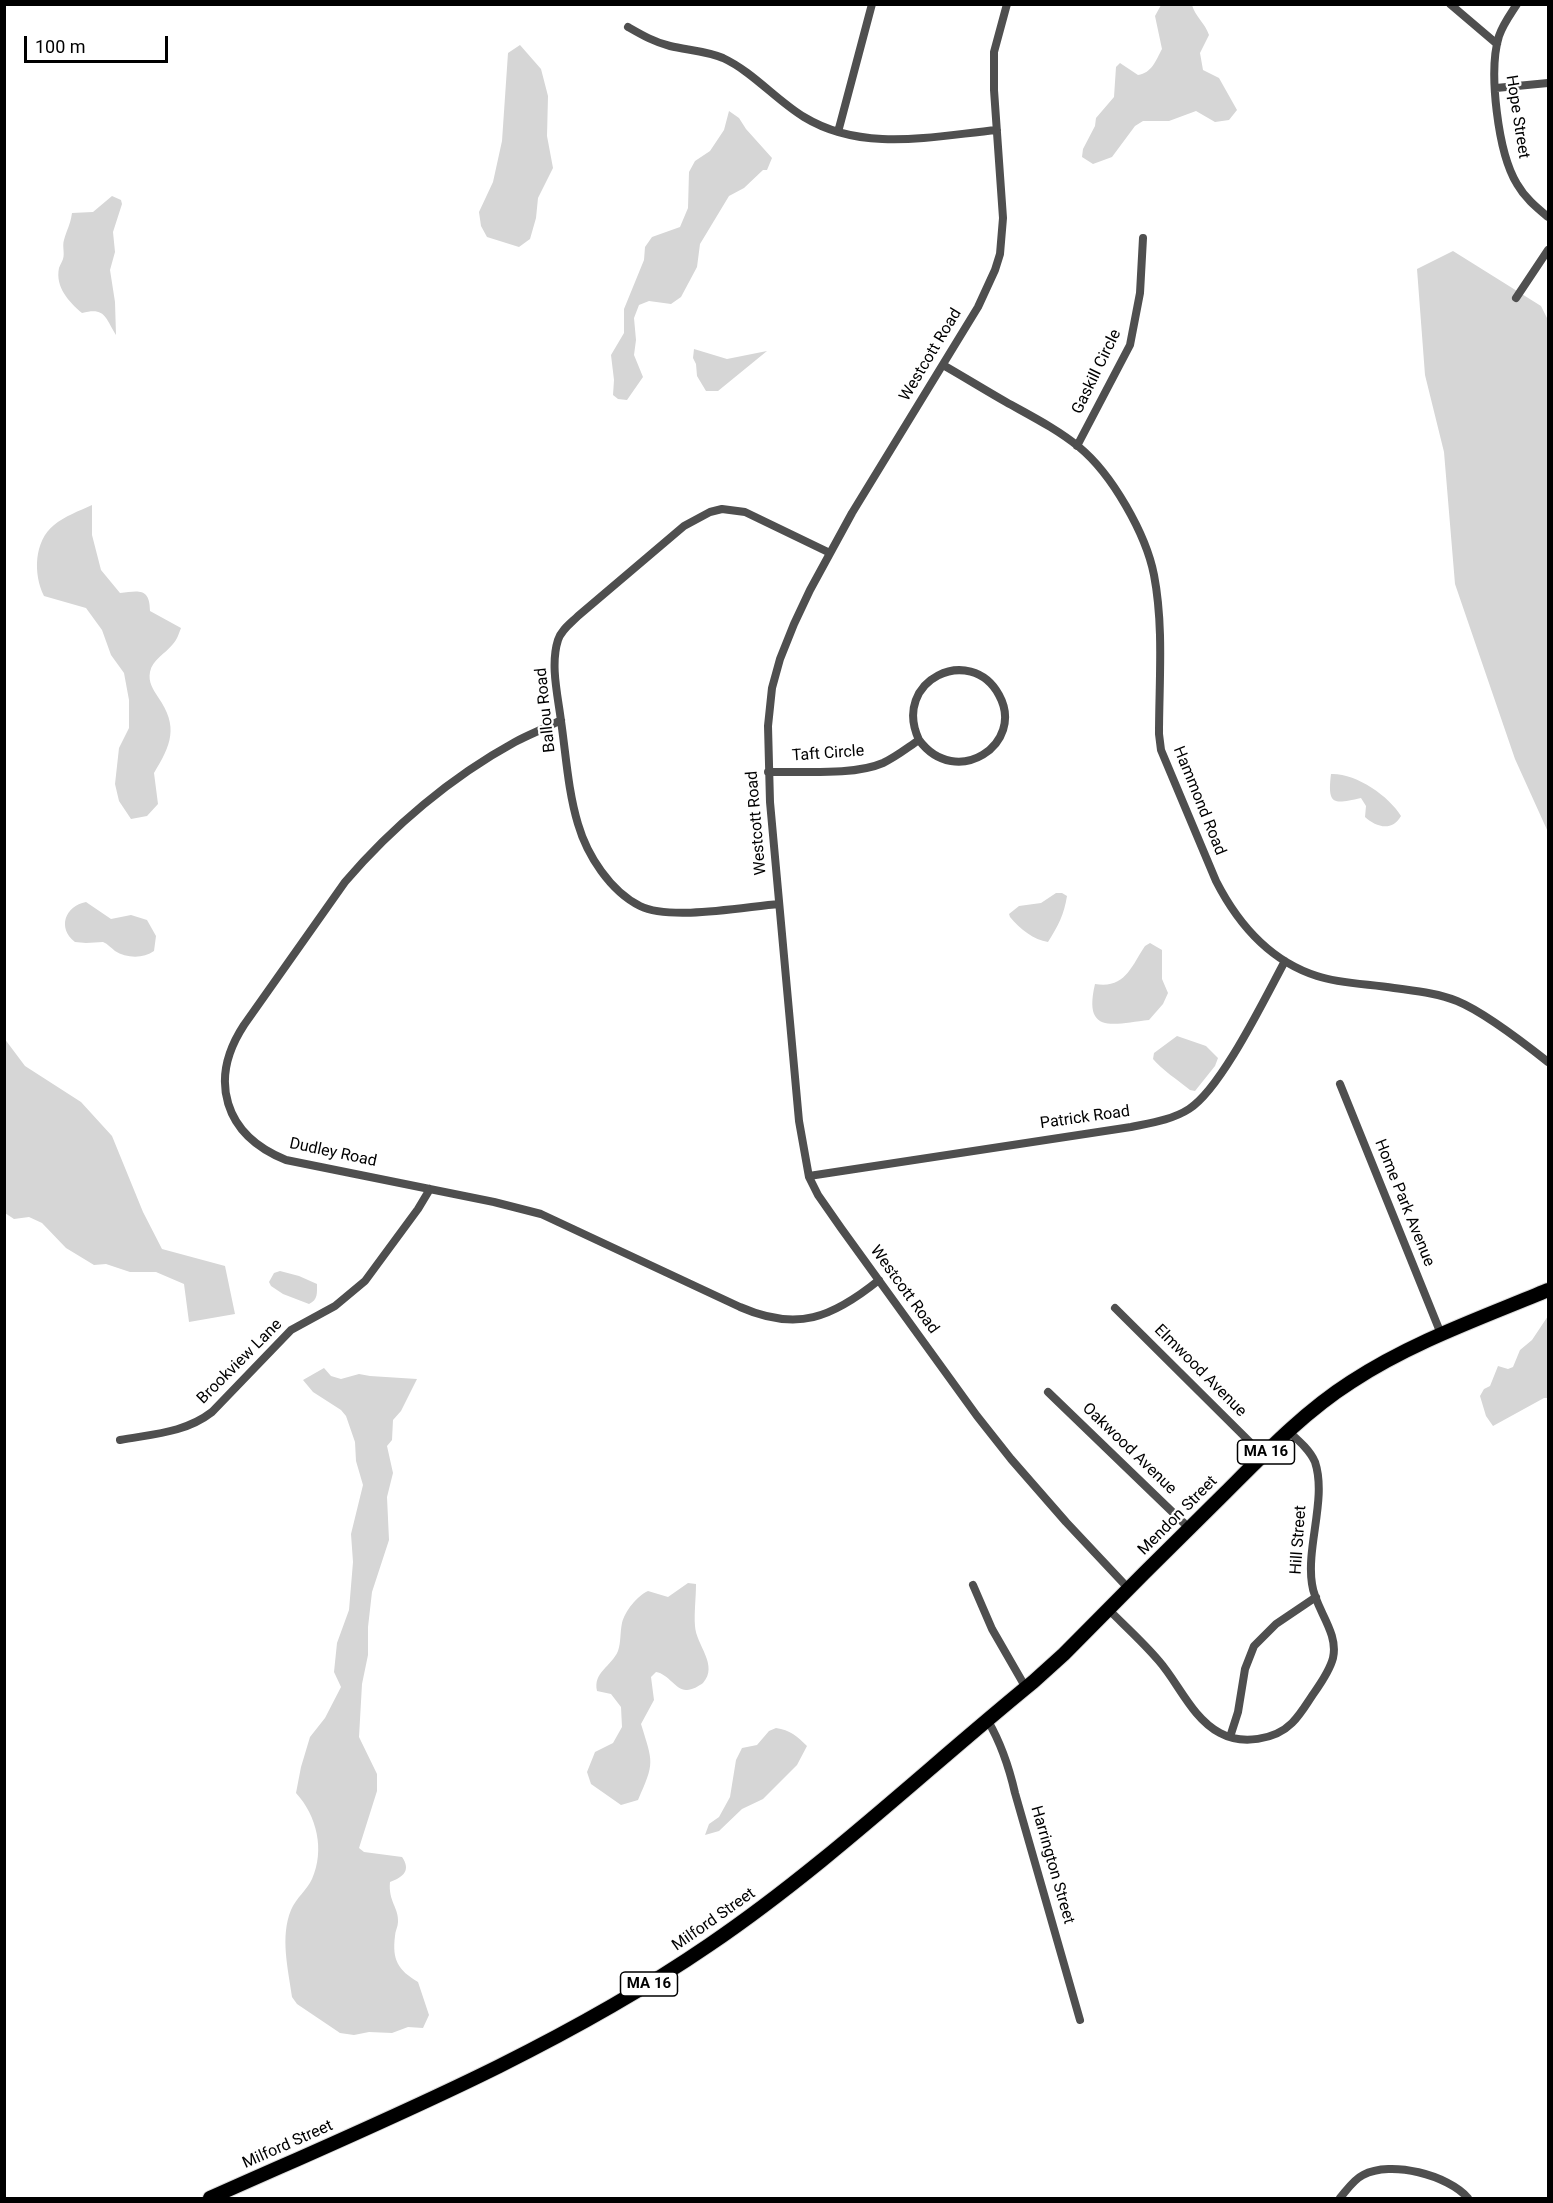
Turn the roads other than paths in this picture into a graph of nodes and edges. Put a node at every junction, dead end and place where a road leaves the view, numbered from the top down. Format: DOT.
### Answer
graph roads {
  1 [pos="872,4"];
  2 [pos="1007,4"];
  3 [pos="1450,4"];
  4 [pos="1517,4"];
  5 [pos="628,27"];
  6 [pos="1497,44"];
  7 [pos="1548,83"];
  8 [pos="1496,88"];
  9 [pos="997,130"];
  10 [pos="838,132"];
  11 [pos="1548,217"];
  12 [pos="1143,238"];
  13 [pos="1548,250"];
  14 [pos="1516,298"];
  15 [pos="943,365"];
  16 [pos="1077,446"];
  17 [pos="830,553"];
  18 [pos="561,720"];
  19 [pos="919,740"];
  20 [pos="768,772"];
  21 [pos="779,904"];
  22 [pos="1285,962"];
  23 [pos="1548,1062"];
  24 [pos="1340,1084"];
  25 [pos="809,1176"];
  26 [pos="430,1189"];
  27 [pos="879,1280"];
  28 [pos="1548,1290"];
  29 [pos="1115,1308"];
  30 [pos="1441,1334"];
  31 [pos="1048,1392"];
  32 [pos="1288,1431"];
  33 [pos="120,1440"];
  34 [pos="1263,1455"];
  35 [pos="1189,1528"];
  36 [pos="973,1585"];
  37 [pos="1128,1588"];
  38 [pos="1316,1597"];
  39 [pos="1108,1609"];
  40 [pos="1029,1685"];
  41 [pos="988,1721"];
  42 [pos="1230,1737"];
  43 [pos="1080,2020"];
  44 [pos="210,2199"];
  45 [pos="1340,2199"];
  46 [pos="1468,2199"];
  1 -- 10 [label="street"];
  2 -- 9 [label="street, Westcott Road"];
  3 -- 6 [label="street"];
  4 -- 6 [label="street, Hope Street"];
  5 -- 10 [label="street"];
  6 -- 8 [label="street, Hope Street"];
  7 -- 8 [label="street"];
  8 -- 11 [label="street, Hope Street"];
  9 -- 10 [label="street"];
  9 -- 15 [label="street, Westcott Road"];
  12 -- 16 [label="street, Gaskill Circle"];
  13 -- 14 [label="street"];
  15 -- 16 [label="street, Hammond Road"];
  15 -- 17 [label="street, Westcott Road"];
  16 -- 22 [label="street, Hammond Road"];
  17 -- 18 [label="street, Ballou Road"];
  17 -- 20 [label="street, Westcott Road"];
  18 -- 21 [label="street, Ballou Road"];
  18 -- 26 [label="street, Dudley Road"];
  19 -- 19 [label="street"];
  19 -- 20 [label="street, Taft Circle"];
  20 -- 21 [label="street, Westcott Road"];
  21 -- 25 [label="street, Westcott Road"];
  22 -- 23 [label="street, Hammond Road"];
  22 -- 25 [label="street, Patrick Road"];
  24 -- 30 [label="street, Home Park Avenue"];
  25 -- 27 [label="street, Westcott Road"];
  26 -- 27 [label="street, Dudley Road"];
  26 -- 33 [label="street, Brookview Lane"];
  27 -- 37 [label="street, Westcott Road"];
  28 -- 30 [label="main road, Mendon Street / MA 16"];
  29 -- 34 [label="street, Elmwood Avenue"];
  30 -- 32 [label="main road, Mendon Street / MA 16"];
  31 -- 35 [label="street, Oakwood Avenue"];
  32 -- 34 [label="main road, Mendon Street / MA 16"];
  32 -- 38 [label="street, Hill Street"];
  34 -- 35 [label="main road, Mendon Street / MA 16"];
  35 -- 37 [label="main road, Mendon Street / MA 16"];
  36 -- 40 [label="street"];
  37 -- 39 [label="main road, Mendon Street / MA 16"];
  38 -- 42 [label="street"];
  38 -- 42 [label="street, Hill Street"];
  39 -- 40 [label="main road, Mendon Street / MA 16"];
  39 -- 42 [label="street, Hill Street"];
  40 -- 41 [label="main road, Milford Street / MA 16"];
  41 -- 43 [label="street, Harrington Street"];
  41 -- 44 [label="main road, Milford Street / MA 16"];
  45 -- 46 [label="street"];
}
